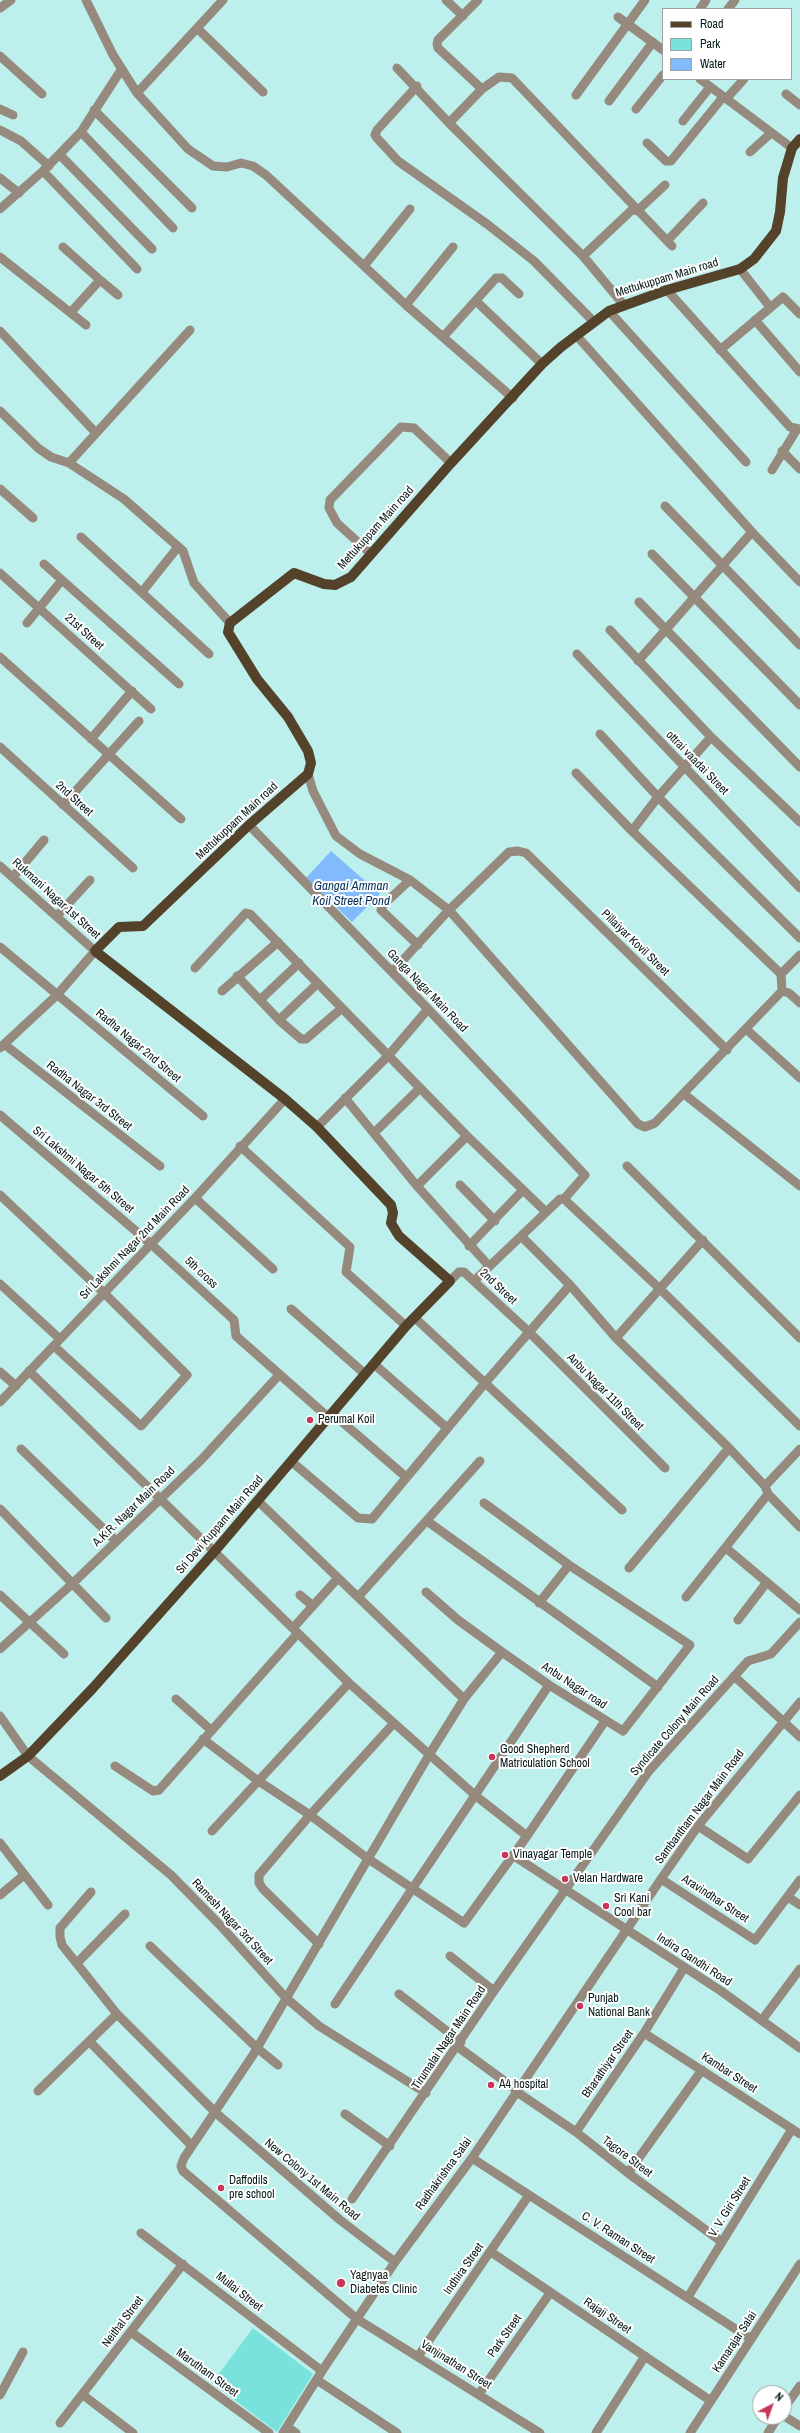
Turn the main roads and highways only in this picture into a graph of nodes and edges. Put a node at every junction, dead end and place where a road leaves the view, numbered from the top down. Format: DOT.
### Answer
graph roads {
  1 [pos="800,139"];
  2 [pos="450,1281"];
  3 [pos="0,1776"];
  1 -- 2 [label="main road, Mettukuppam Main road"];
  2 -- 3 [label="main road, Sri Devi Kuppam Main Road"];
}
